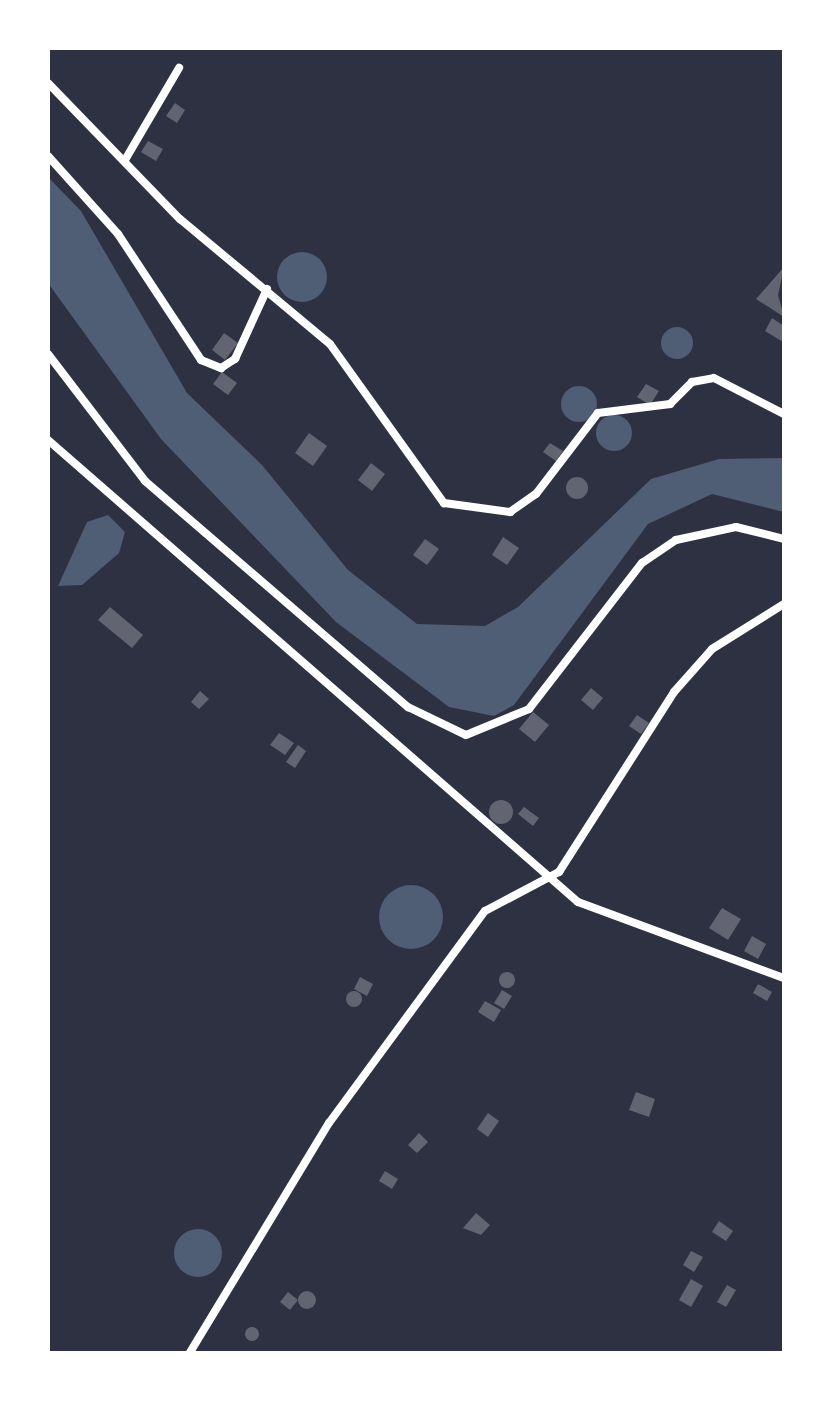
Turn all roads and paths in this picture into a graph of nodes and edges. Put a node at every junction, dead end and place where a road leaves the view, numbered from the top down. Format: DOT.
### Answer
graph roads {
  1 [pos="179,68"];
  2 [pos="48,83"];
  3 [pos="48,156"];
  4 [pos="125,160"];
  5 [pos="267,290"];
  6 [pos="48,354"];
  7 [pos="784,414"];
  8 [pos="48,440"];
  9 [pos="784,540"];
  10 [pos="784,604"];
  11 [pos="548,878"];
  12 [pos="784,978"];
  13 [pos="189,1354"];
  1 -- 4 [label="street"];
  2 -- 4 [label="street"];
  3 -- 5 [label="street"];
  4 -- 5 [label="street"];
  5 -- 7 [label="street"];
  6 -- 9 [label="street"];
  8 -- 11 [label="street"];
  10 -- 11 [label="street"];
  11 -- 12 [label="street"];
  11 -- 13 [label="street"];
}
